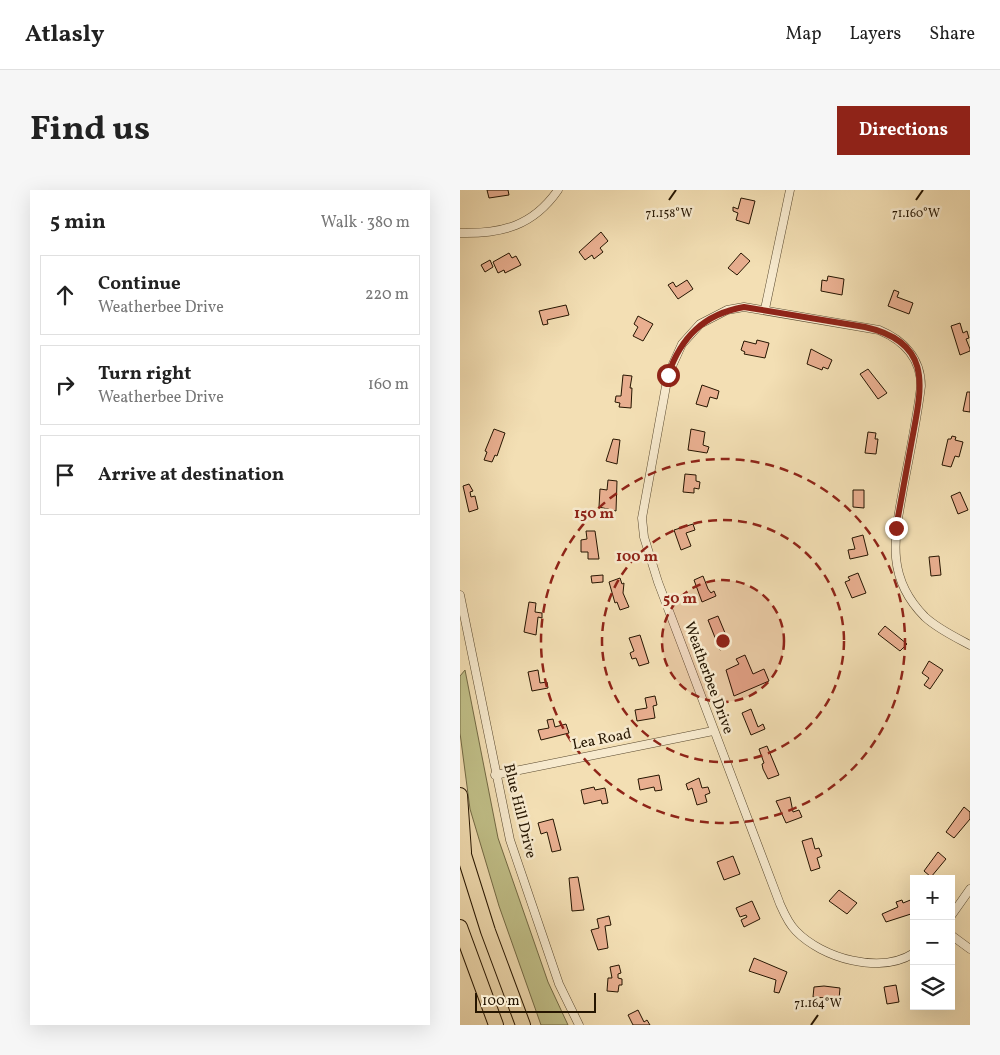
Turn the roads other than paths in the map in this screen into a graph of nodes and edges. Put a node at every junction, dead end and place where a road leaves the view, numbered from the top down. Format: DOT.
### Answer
graph roads {
  1 [pos="558,190"];
  2 [pos="790,190"];
  3 [pos="460,232"];
  4 [pos="765,309"];
  5 [pos="460,595"];
  6 [pos="970,645"];
  7 [pos="713,731"];
  8 [pos="495,775"];
  9 [pos="460,795"];
  10 [pos="462,849"];
  11 [pos="970,889"];
  12 [pos="955,910"];
  13 [pos="460,927"];
  14 [pos="955,938"];
  15 [pos="970,949"];
  16 [pos="910,955"];
  17 [pos="496,1025"];
  18 [pos="523,1025"];
  19 [pos="579,1025"];
  1 -- 3 [label="street"];
  2 -- 4 [label="street"];
  4 -- 6 [label="street, Weatherbee Drive"];
  4 -- 7 [label="street, Weatherbee Drive"];
  5 -- 8 [label="street, Blue Hill Drive"];
  7 -- 8 [label="street, Lea Road"];
  7 -- 16 [label="street, Weatherbee Drive"];
  8 -- 19 [label="street, Blue Hill Drive"];
  9 -- 10 [label="highway"];
  10 -- 18 [label="highway"];
  11 -- 12 [label="street"];
  13 -- 17 [label="highway"];
  14 -- 15 [label="street"];
}
